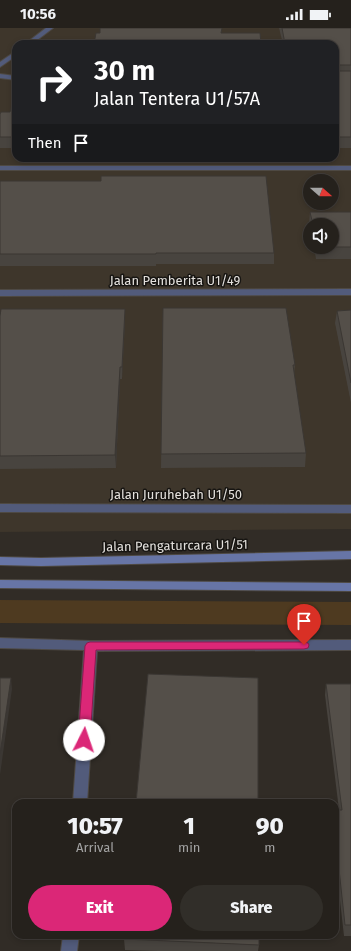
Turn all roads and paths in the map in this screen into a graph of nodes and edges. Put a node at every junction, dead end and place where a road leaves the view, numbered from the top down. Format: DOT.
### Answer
graph roads {
  1 [pos="50,28"];
  2 [pos="34,40"];
  3 [pos="12,56"];
  4 [pos="0,65"];
  5 [pos="0,76"];
  6 [pos="12,78"];
  7 [pos="0,168"];
  8 [pos="351,168"];
  9 [pos="351,292"];
  10 [pos="0,293"];
  11 [pos="0,508"];
  12 [pos="351,509"];
  13 [pos="351,555"];
  14 [pos="0,561"];
  15 [pos="0,584"];
  16 [pos="351,587"];
  17 [pos="0,643"];
  18 [pos="351,645"];
  19 [pos="90,646"];
  20 [pos="80,799"];
  21 [pos="71,939"];
  22 [pos="70,951"];
  1 -- 2 [label="street"];
  3 -- 4 [label="street"];
  5 -- 6 [label="street"];
  7 -- 8 [label="street"];
  9 -- 10 [label="street, Jalan Pemberita U1/49"];
  11 -- 12 [label="street, Jalan Juruhebah U1/50"];
  13 -- 14 [label="main road, Jalan Pengaturcara U1/51"];
  15 -- 16 [label="main road"];
  17 -- 19 [label="street"];
  18 -- 19 [label="street"];
  19 -- 20 [label="street"];
  21 -- 22 [label="street"];
}
